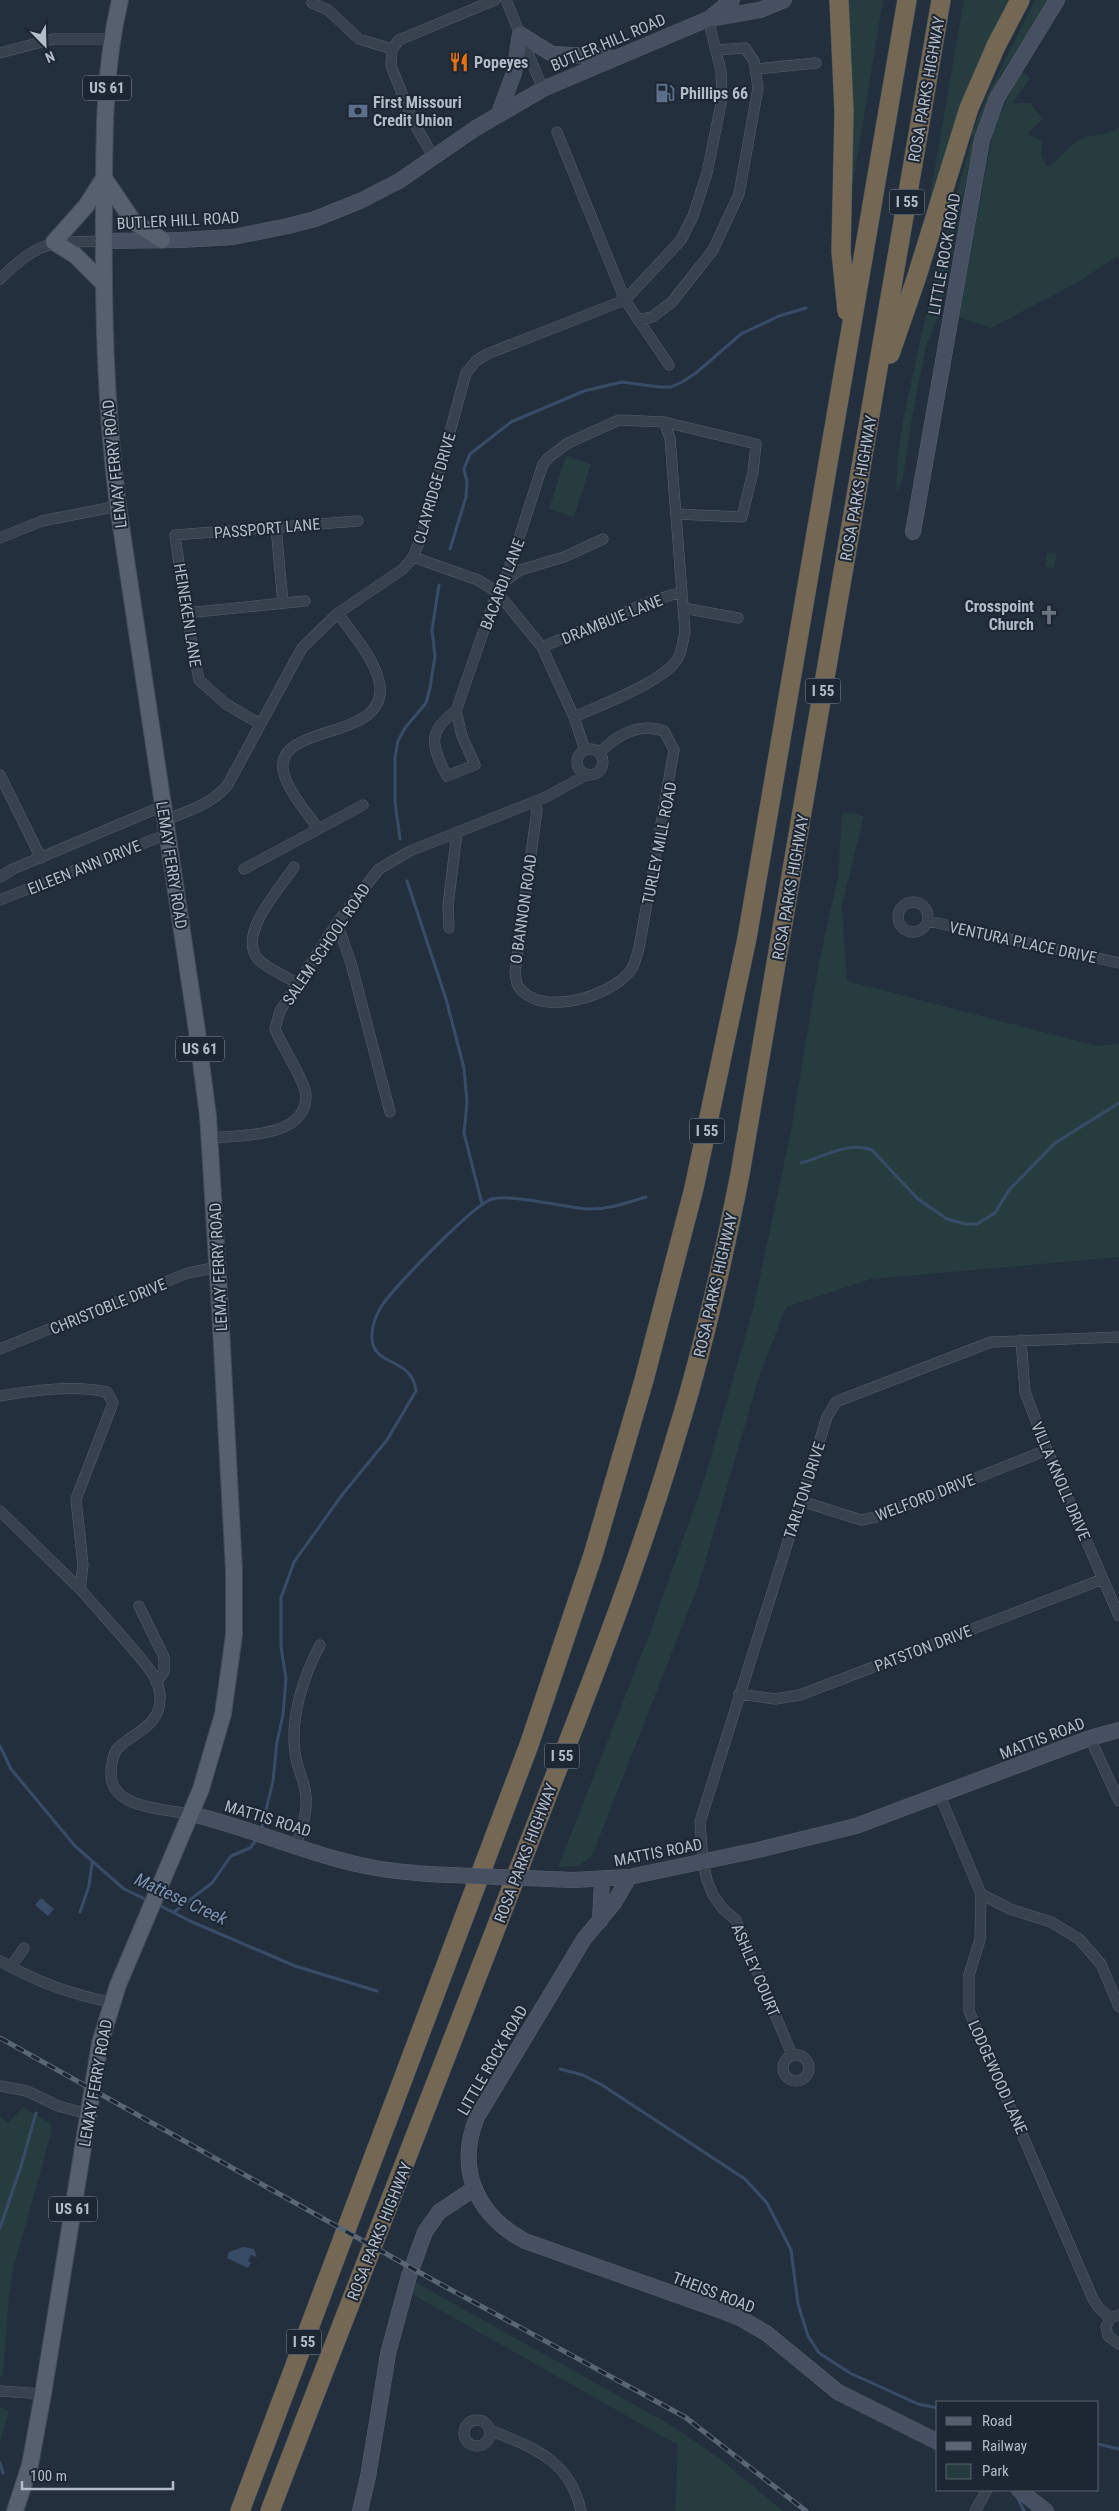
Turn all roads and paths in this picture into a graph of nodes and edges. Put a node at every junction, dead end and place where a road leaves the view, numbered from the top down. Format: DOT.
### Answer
graph roads {
  1 [pos="120,0"];
  2 [pos="495,0"];
  3 [pos="506,0"];
  4 [pos="732,0"];
  5 [pos="784,0"];
  6 [pos="825,0"];
  7 [pos="907,0"];
  8 [pos="941,0"];
  9 [pos="1020,0"];
  10 [pos="1057,0"];
  11 [pos="312,4"];
  12 [pos="839,8"];
  13 [pos="708,18"];
  14 [pos="520,34"];
  15 [pos="112,39"];
  16 [pos="392,50"];
  17 [pos="716,50"];
  18 [pos="0,53"];
  19 [pos="615,58"];
  20 [pos="816,63"];
  21 [pos="756,69"];
  22 [pos="543,89"];
  23 [pos="499,113"];
  24 [pos="557,132"];
  25 [pos="434,158"];
  26 [pos="104,178"];
  27 [pos="162,240"];
  28 [pos="103,241"];
  29 [pos="54,242"];
  30 [pos="0,279"];
  31 [pos="104,284"];
  32 [pos="625,300"];
  33 [pos="638,320"];
  34 [pos="850,335"];
  35 [pos="669,365"];
  36 [pos="872,405"];
  37 [pos="664,422"];
  38 [pos="118,506"];
  39 [pos="676,514"];
  40 [pos="358,521"];
  41 [pos="276,527"];
  42 [pos="913,532"];
  43 [pos="175,535"];
  44 [pos="0,538"];
  45 [pos="602,539"];
  46 [pos="413,557"];
  47 [pos="505,581"];
  48 [pos="497,592"];
  49 [pos="682,592"];
  50 [pos="305,601"];
  51 [pos="283,603"];
  52 [pos="683,608"];
  53 [pos="186,613"];
  54 [pos="338,613"];
  55 [pos="738,618"];
  56 [pos="542,647"];
  57 [pos="456,711"];
  58 [pos="574,717"];
  59 [pos="260,724"];
  60 [pos="585,750"];
  61 [pos="599,753"];
  62 [pos="586,774"];
  63 [pos="0,775"];
  64 [pos="534,802"];
  65 [pos="363,805"];
  66 [pos="165,820"];
  67 [pos="318,829"];
  68 [pos="457,832"];
  69 [pos="41,858"];
  70 [pos="294,868"];
  71 [pos="244,869"];
  72 [pos="0,877"];
  73 [pos="0,900"];
  74 [pos="928,920"];
  75 [pos="337,923"];
  76 [pos="449,928"];
  77 [pos="639,948"];
  78 [pos="1119,963"];
  79 [pos="298,984"];
  80 [pos="390,1112"];
  81 [pos="210,1138"];
  82 [pos="218,1267"];
  83 [pos="1119,1337"];
  84 [pos="1022,1340"];
  85 [pos="0,1349"];
  86 [pos="0,1396"];
  87 [pos="1047,1450"];
  88 [pos="800,1501"];
  89 [pos="0,1511"];
  90 [pos="1103,1579"];
  91 [pos="80,1589"];
  92 [pos="139,1606"];
  93 [pos="1119,1616"];
  94 [pos="320,1645"];
  95 [pos="156,1682"];
  96 [pos="739,1694"];
  97 [pos="1119,1730"];
  98 [pos="1090,1738"];
  99 [pos="940,1796"];
  100 [pos="1119,1801"];
  101 [pos="191,1814"];
  102 [pos="296,1845"];
  103 [pos="703,1862"];
  104 [pos="629,1877"];
  105 [pos="602,1880"];
  106 [pos="981,1894"];
  107 [pos="600,1921"];
  108 [pos="24,1948"];
  109 [pos="0,1961"];
  110 [pos="11,1967"];
  111 [pos="111,2002"];
  112 [pos="1119,2007"];
  113 [pos="792,2055"];
  114 [pos="0,2086"];
  115 [pos="88,2114"];
  116 [pos="475,2188"];
  117 [pos="1115,2316"];
  118 [pos="1119,2344"];
  119 [pos="0,2391"];
  120 [pos="43,2394"];
  121 [pos="490,2430"];
  122 [pos="936,2441"];
  123 [pos="259,2462"];
  124 [pos="986,2491"];
  125 [pos="1022,2492"];
  126 [pos="15,2511"];
  127 [pos="230,2511"];
  128 [pos="240,2511"];
  129 [pos="270,2511"];
  130 [pos="360,2511"];
  131 [pos="581,2511"];
  132 [pos="975,2511"];
  133 [pos="1046,2511"];
  1 -- 15 [label="main road, LEMAY FERRY ROAD / US 61"];
  2 -- 16 [label="street"];
  3 -- 14 [label="street"];
  4 -- 13 [label="main road, BUTLER HILL ROAD"];
  5 -- 13 [label="main road, BUTLER HILL ROAD"];
  6 -- 12 [label="highway"];
  7 -- 34 [label="highway, ROSA PARKS HIGHWAY / I 55"];
  8 -- 36 [label="highway, ROSA PARKS HIGHWAY / I 55"];
  9 -- 36 [label="highway"];
  10 -- 42 [label="main road, LITTLE ROCK ROAD"];
  11 -- 16 [label="street"];
  12 -- 34 [label="highway"];
  13 -- 17 [label="street, CLAYRIDGE DRIVE"];
  13 -- 19 [label="main road, BUTLER HILL ROAD"];
  14 -- 19 [label="main road"];
  14 -- 22 [label="street"];
  14 -- 23 [label="main road"];
  15 -- 18 [label="street"];
  15 -- 26 [label="main road, LEMAY FERRY ROAD / US 61"];
  16 -- 25 [label="street"];
  17 -- 21 [label="street"];
  17 -- 32 [label="street, CLAYRIDGE DRIVE"];
  19 -- 22 [label="main road, BUTLER HILL ROAD"];
  20 -- 21 [label="street"];
  21 -- 33 [label="street"];
  22 -- 23 [label="main road, BUTLER HILL ROAD"];
  23 -- 25 [label="main road, BUTLER HILL ROAD"];
  24 -- 32 [label="street"];
  25 -- 27 [label="main road, BUTLER HILL ROAD"];
  26 -- 27 [label="main road"];
  26 -- 28 [label="main road, LEMAY FERRY ROAD / US 61"];
  26 -- 29 [label="main road"];
  27 -- 28 [label="main road, BUTLER HILL ROAD"];
  28 -- 29 [label="street, BUTLER HILL ROAD"];
  28 -- 31 [label="main road, LEMAY FERRY ROAD / US 61"];
  29 -- 30 [label="street, BUTLER HILL ROAD"];
  29 -- 31 [label="main road"];
  31 -- 38 [label="main road, LEMAY FERRY ROAD / US 61"];
  32 -- 33 [label="street"];
  32 -- 46 [label="street, CLAYRIDGE DRIVE"];
  33 -- 35 [label="street"];
  34 -- 123 [label="highway, ROSA PARKS HIGHWAY / I 55"];
  36 -- 129 [label="highway, ROSA PARKS HIGHWAY / I 55"];
  37 -- 39 [label="street"];
  37 -- 39 [label="street"];
  37 -- 47 [label="street, BACARDI LANE"];
  38 -- 44 [label="street"];
  38 -- 66 [label="main road, LEMAY FERRY ROAD / US 61"];
  39 -- 49 [label="street"];
  40 -- 41 [label="street, PASSPORT LANE"];
  41 -- 43 [label="street, PASSPORT LANE"];
  41 -- 51 [label="street"];
  43 -- 53 [label="street, HEINEKEN LANE"];
  45 -- 47 [label="street"];
  46 -- 48 [label="street"];
  46 -- 54 [label="street, CLAYRIDGE DRIVE"];
  47 -- 48 [label="street, BACARDI LANE"];
  48 -- 56 [label="street"];
  48 -- 57 [label="street, BACARDI LANE"];
  49 -- 52 [label="street"];
  49 -- 56 [label="street, DRAMBUIE LANE"];
  50 -- 51 [label="street"];
  51 -- 53 [label="street"];
  52 -- 55 [label="street"];
  52 -- 58 [label="street"];
  53 -- 59 [label="street, HEINEKEN LANE"];
  54 -- 59 [label="street, CLAYRIDGE DRIVE"];
  54 -- 67 [label="street"];
  56 -- 58 [label="street"];
  57 -- 57 [label="street, BACARDI LANE"];
  58 -- 60 [label="street"];
  59 -- 66 [label="street, CLAYRIDGE DRIVE"];
  60 -- 61 [label="street"];
  60 -- 62 [label="street"];
  61 -- 62 [label="street"];
  61 -- 77 [label="street, TURLEY MILL ROAD"];
  62 -- 64 [label="street, SALEM SCHOOL ROAD"];
  63 -- 69 [label="street"];
  64 -- 68 [label="street, SALEM SCHOOL ROAD"];
  64 -- 77 [label="street, O BANNON ROAD"];
  65 -- 67 [label="street"];
  66 -- 69 [label="street, EILEEN ANN DRIVE"];
  66 -- 73 [label="street, EILEEN ANN DRIVE"];
  66 -- 81 [label="main road, LEMAY FERRY ROAD / US 61"];
  67 -- 71 [label="street"];
  68 -- 75 [label="street, SALEM SCHOOL ROAD"];
  68 -- 76 [label="street"];
  69 -- 72 [label="street, EILEEN ANN DRIVE"];
  70 -- 79 [label="street"];
  74 -- 78 [label="street, VENTURA PLACE DRIVE"];
  75 -- 79 [label="street, SALEM SCHOOL ROAD"];
  75 -- 80 [label="street"];
  79 -- 81 [label="street, SALEM SCHOOL ROAD"];
  81 -- 82 [label="main road, LEMAY FERRY ROAD / US 61"];
  82 -- 85 [label="street, CHRISTOBLE DRIVE"];
  82 -- 101 [label="main road, LEMAY FERRY ROAD / US 61"];
  83 -- 84 [label="street, TARLTON DRIVE"];
  84 -- 87 [label="street, VILLA KNOLL DRIVE"];
  84 -- 88 [label="street, TARLTON DRIVE"];
  86 -- 91 [label="street"];
  87 -- 88 [label="street, WELFORD DRIVE"];
  87 -- 90 [label="street, VILLA KNOLL DRIVE"];
  88 -- 96 [label="street, TARLTON DRIVE"];
  89 -- 91 [label="street"];
  90 -- 93 [label="street, VILLA KNOLL DRIVE"];
  90 -- 96 [label="street, PATSTON DRIVE"];
  91 -- 95 [label="street"];
  92 -- 95 [label="street"];
  94 -- 102 [label="street"];
  95 -- 101 [label="street"];
  96 -- 103 [label="street, TARLTON DRIVE"];
  97 -- 98 [label="main road, MATTIS ROAD"];
  98 -- 99 [label="main road, MATTIS ROAD"];
  98 -- 100 [label="street"];
  99 -- 103 [label="main road, MATTIS ROAD"];
  99 -- 106 [label="street, LODGEWOOD LANE"];
  101 -- 102 [label="main road, MATTIS ROAD"];
  101 -- 111 [label="main road, LEMAY FERRY ROAD / US 61"];
  102 -- 105 [label="main road, MATTIS ROAD, bridge"];
  103 -- 104 [label="main road, MATTIS ROAD"];
  103 -- 113 [label="street, ASHLEY COURT"];
  104 -- 105 [label="main road, MATTIS ROAD"];
  104 -- 107 [label="main road, LITTLE ROCK ROAD"];
  105 -- 107 [label="main road"];
  106 -- 112 [label="street"];
  106 -- 117 [label="street, LODGEWOOD LANE"];
  107 -- 116 [label="main road, LITTLE ROCK ROAD"];
  108 -- 110 [label="street"];
  109 -- 110 [label="street"];
  110 -- 111 [label="street"];
  111 -- 115 [label="main road, LEMAY FERRY ROAD / US 61"];
  114 -- 115 [label="street"];
  115 -- 120 [label="main road, LEMAY FERRY ROAD / US 61"];
  116 -- 122 [label="main road, THEISS ROAD"];
  116 -- 130 [label="main road"];
  117 -- 118 [label="street, LODGEWOOD LANE"];
  119 -- 120 [label="street"];
  120 -- 126 [label="main road, LEMAY FERRY ROAD / US 61"];
  121 -- 131 [label="street"];
  123 -- 127 [label="highway"];
  123 -- 128 [label="highway, I 55"];
  124 -- 132 [label="street"];
  125 -- 133 [label="main road"];
}
